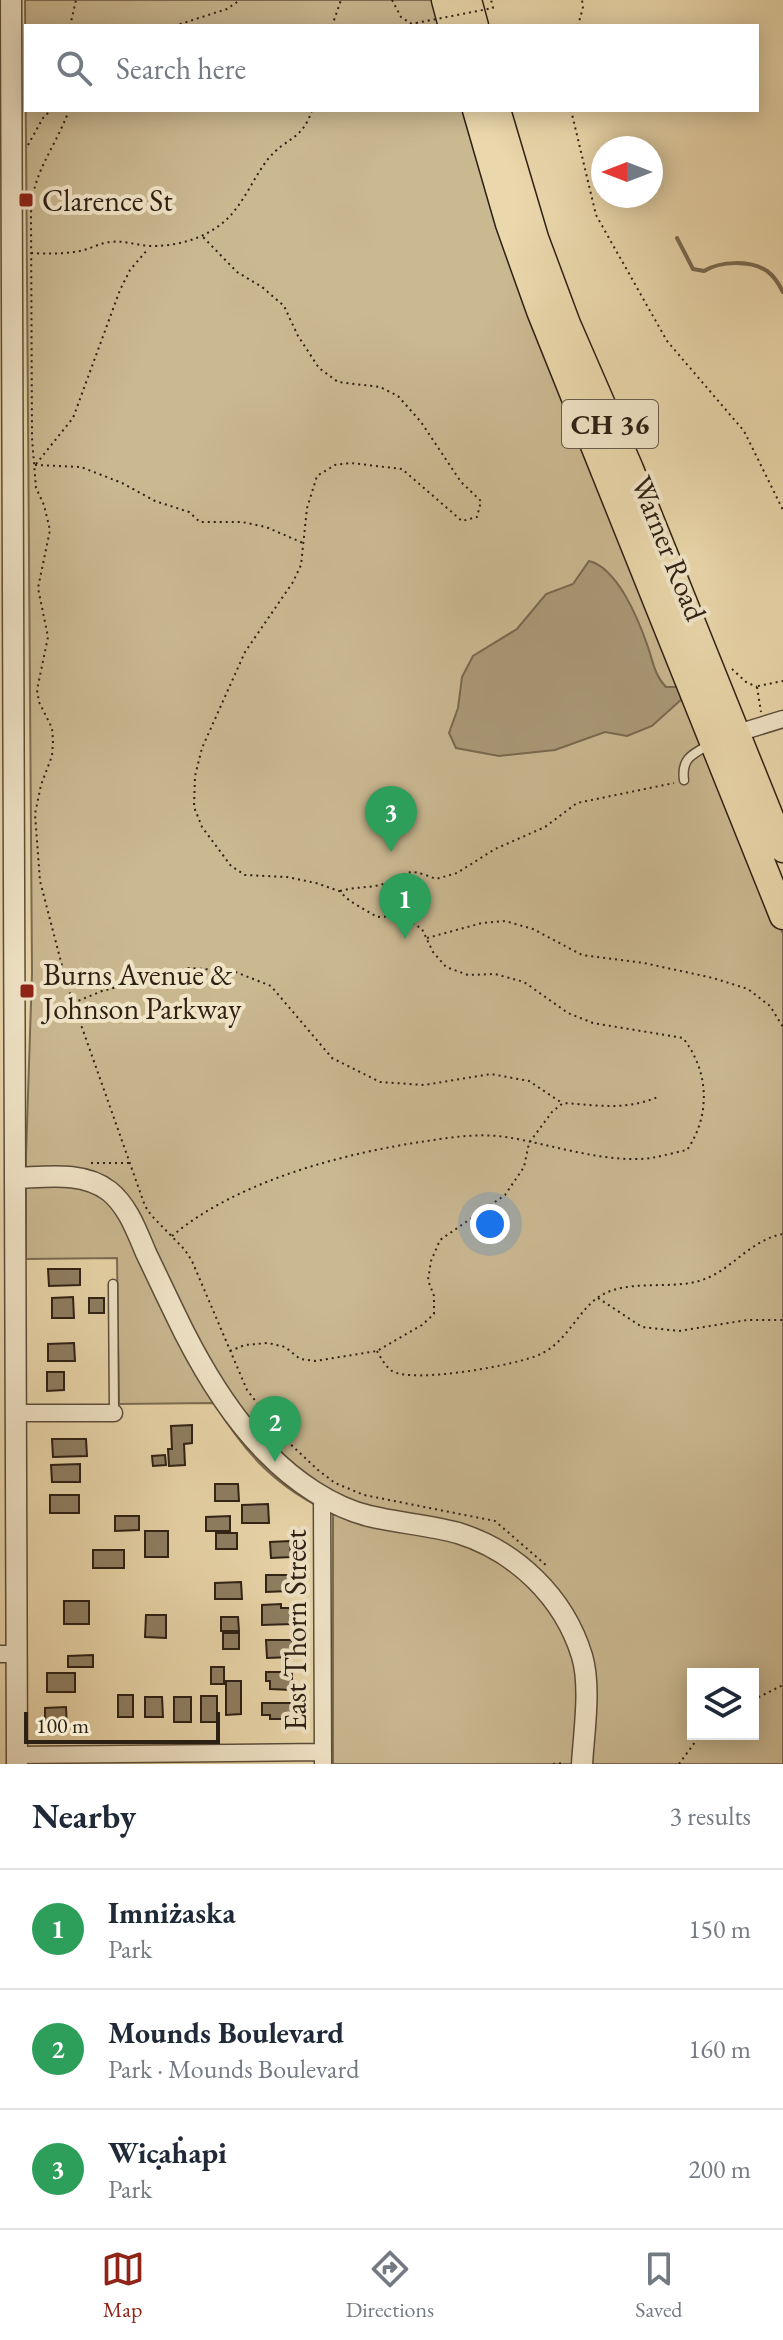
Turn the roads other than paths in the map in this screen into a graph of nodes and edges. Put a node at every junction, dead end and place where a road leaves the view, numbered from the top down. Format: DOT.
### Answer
graph roads {
  1 [pos="11,0"];
  2 [pos="477,112"];
  3 [pos="498,112"];
  4 [pos="14,253"];
  5 [pos="7,462"];
  6 [pos="7,642"];
  7 [pos="783,719"];
  8 [pos="7,736"];
  9 [pos="725,738"];
  10 [pos="684,780"];
  11 [pos="7,800"];
  12 [pos="783,849"];
  13 [pos="783,916"];
  14 [pos="8,1136"];
  15 [pos="16,1178"];
  16 [pos="113,1284"];
  17 [pos="15,1413"];
  18 [pos="114,1413"];
  19 [pos="322,1495"];
  20 [pos="8,1654"];
  21 [pos="323,1758"];
  22 [pos="17,1759"];
  23 [pos="582,1764"];
  1 -- 4 [label="street"];
  2 -- 9 [label="highway, Warner Road / CH 36"];
  3 -- 9 [label="highway, Warner Road / CH 36"];
  4 -- 5 [label="street"];
  5 -- 6 [label="street"];
  6 -- 8 [label="street"];
  7 -- 9 [label="street"];
  8 -- 11 [label="street"];
  9 -- 10 [label="lane"];
  9 -- 12 [label="highway, Warner Road / CH 36"];
  9 -- 13 [label="highway, Warner Road / CH 36"];
  11 -- 14 [label="street"];
  14 -- 15 [label="street"];
  15 -- 17 [label="street"];
  15 -- 19 [label="street"];
  16 -- 18 [label="lane"];
  17 -- 18 [label="street"];
  17 -- 20 [label="street"];
  19 -- 21 [label="street, East Thorn Street"];
  19 -- 23 [label="street"];
  20 -- 22 [label="street"];
  21 -- 22 [label="street"];
}
